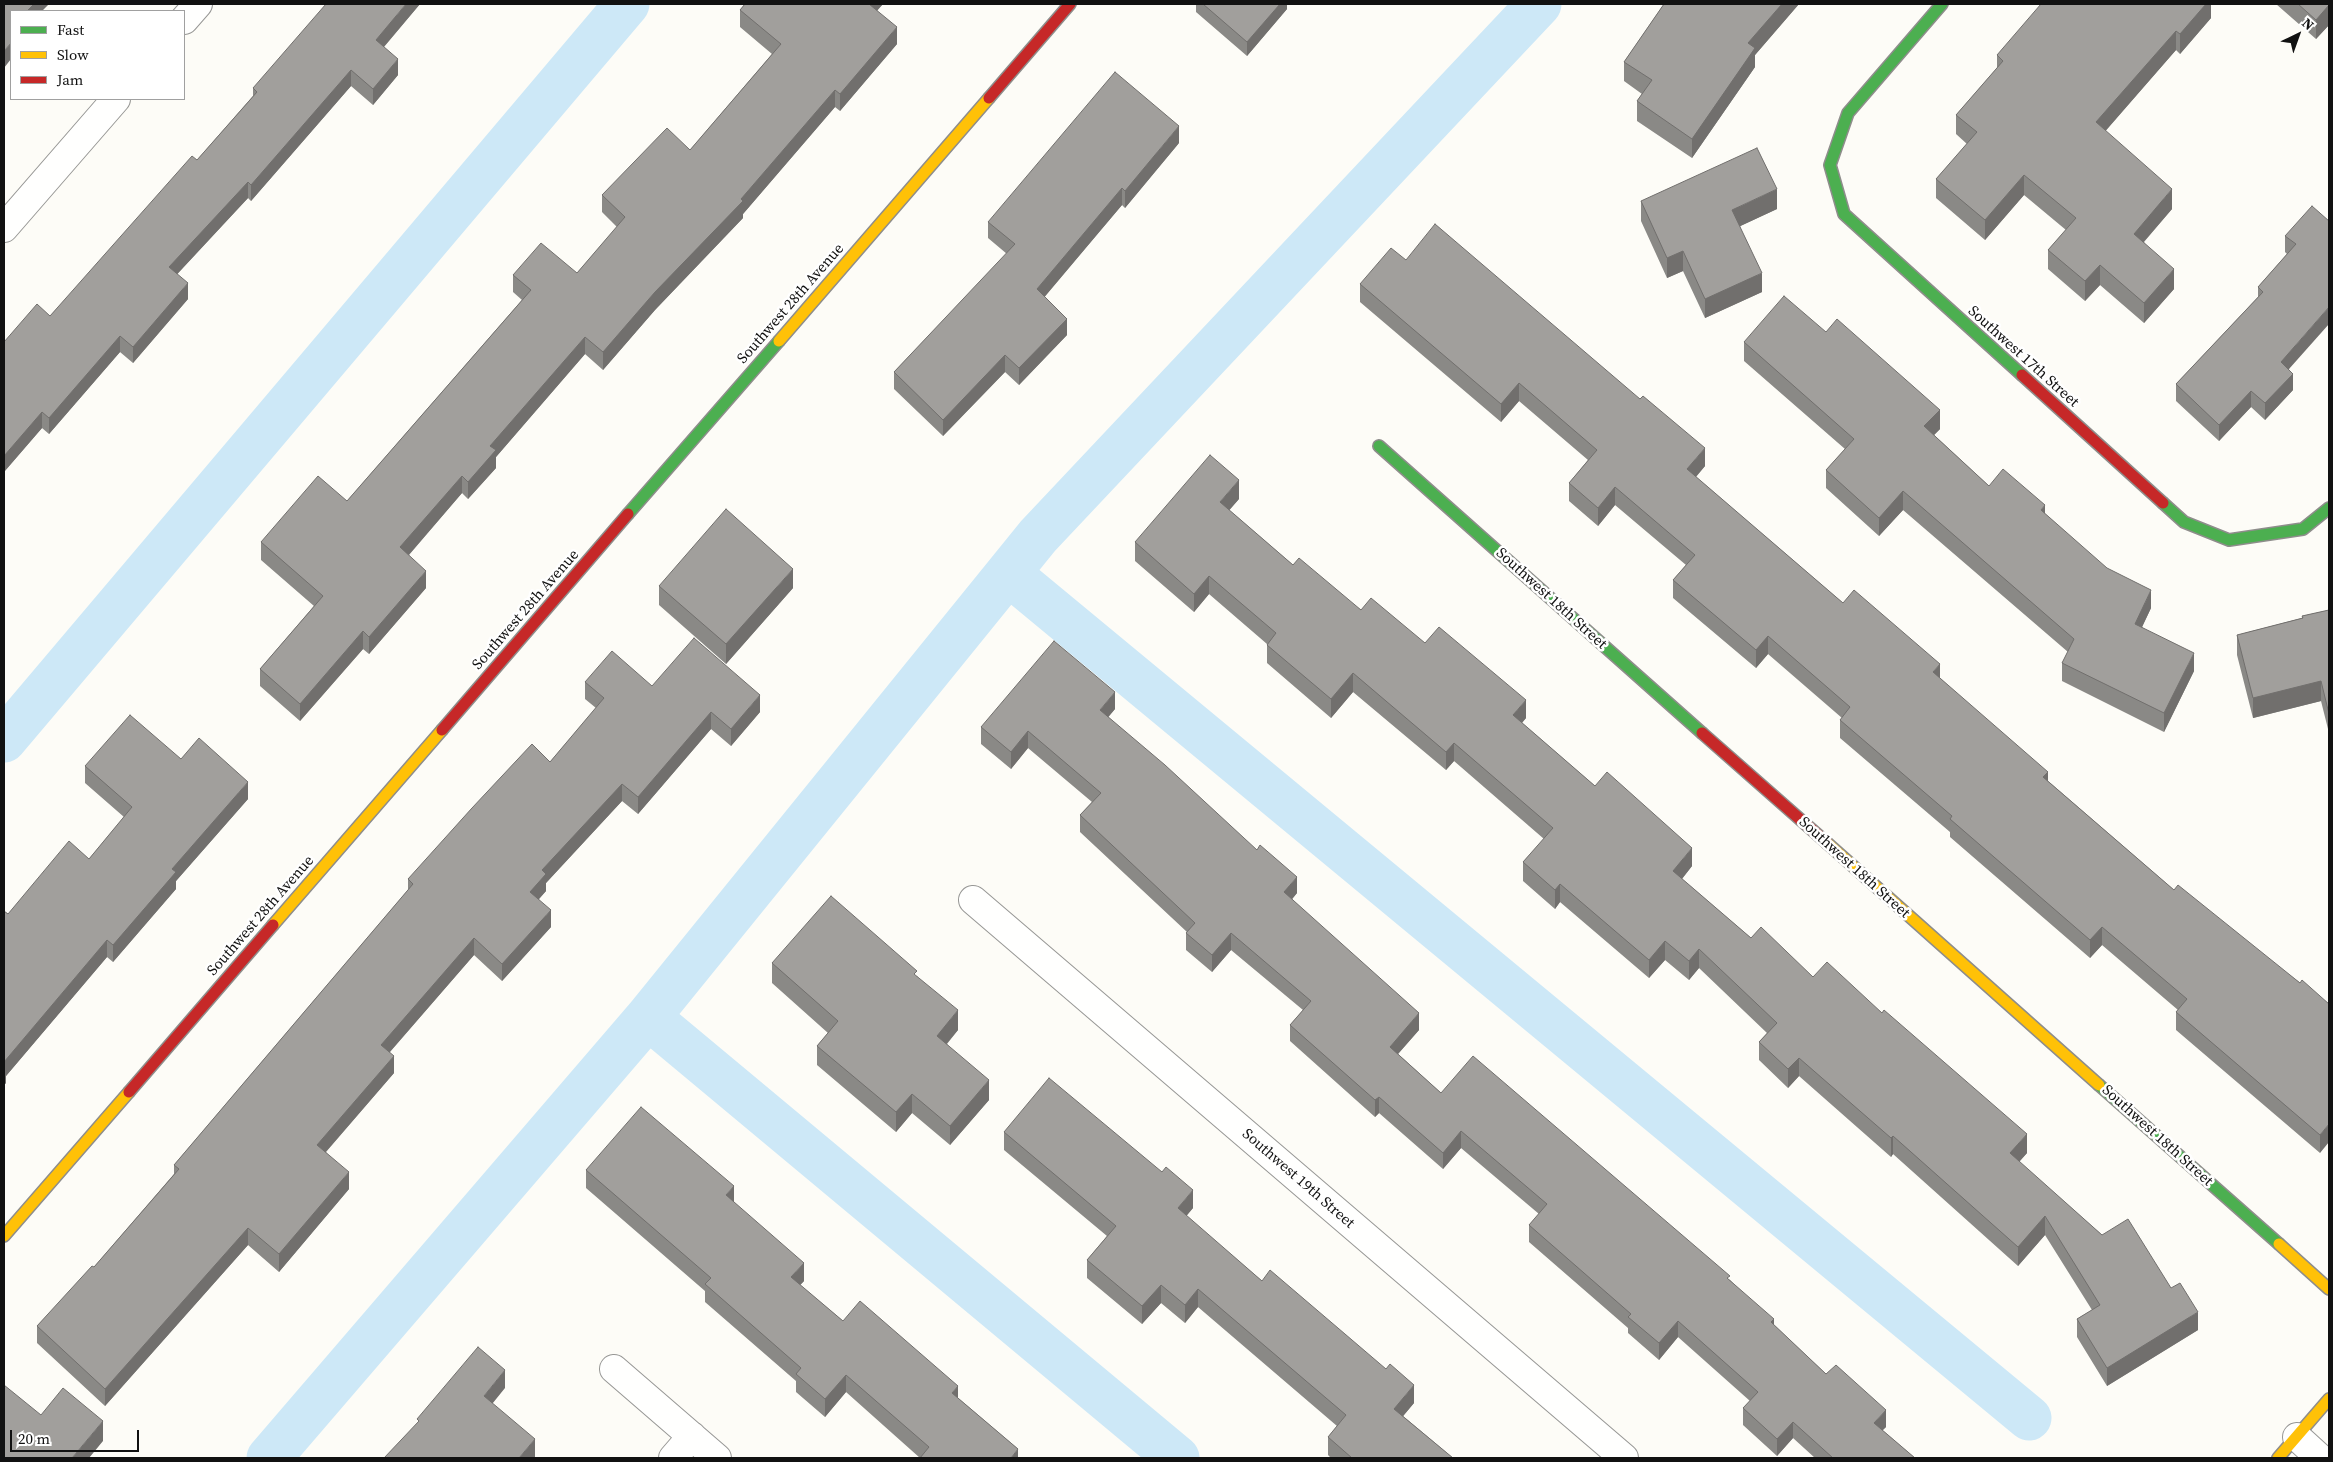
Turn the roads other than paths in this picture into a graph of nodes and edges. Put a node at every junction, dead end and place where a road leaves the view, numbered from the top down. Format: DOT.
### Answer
graph roads {
  1 [pos="198,4"];
  2 [pos="1070,4"];
  3 [pos="1942,4"];
  4 [pos="185,19"];
  5 [pos="115,100"];
  6 [pos="4,228"];
  7 [pos="1379,446"];
  8 [pos="2329,508"];
  9 [pos="973,900"];
  10 [pos="4,1236"];
  11 [pos="2329,1289"];
  12 [pos="614,1369"];
  13 [pos="2329,1399"];
  14 [pos="692,1436"];
  15 [pos="2297,1437"];
  16 [pos="673,1458"];
  17 [pos="718,1458"];
  18 [pos="1624,1458"];
  19 [pos="2278,1458"];
  20 [pos="2320,1458"];
  1 -- 4 [label="street"];
  2 -- 10 [label="street, Southwest 28th Avenue"];
  3 -- 8 [label="street, Southwest 17th Street"];
  5 -- 6 [label="street"];
  7 -- 11 [label="street, Southwest 18th Street"];
  9 -- 18 [label="street, Southwest 19th Street"];
  12 -- 14 [label="street"];
  13 -- 15 [label="street"];
  14 -- 16 [label="street"];
  14 -- 17 [label="street"];
  15 -- 19 [label="street"];
  15 -- 20 [label="street"];
}
